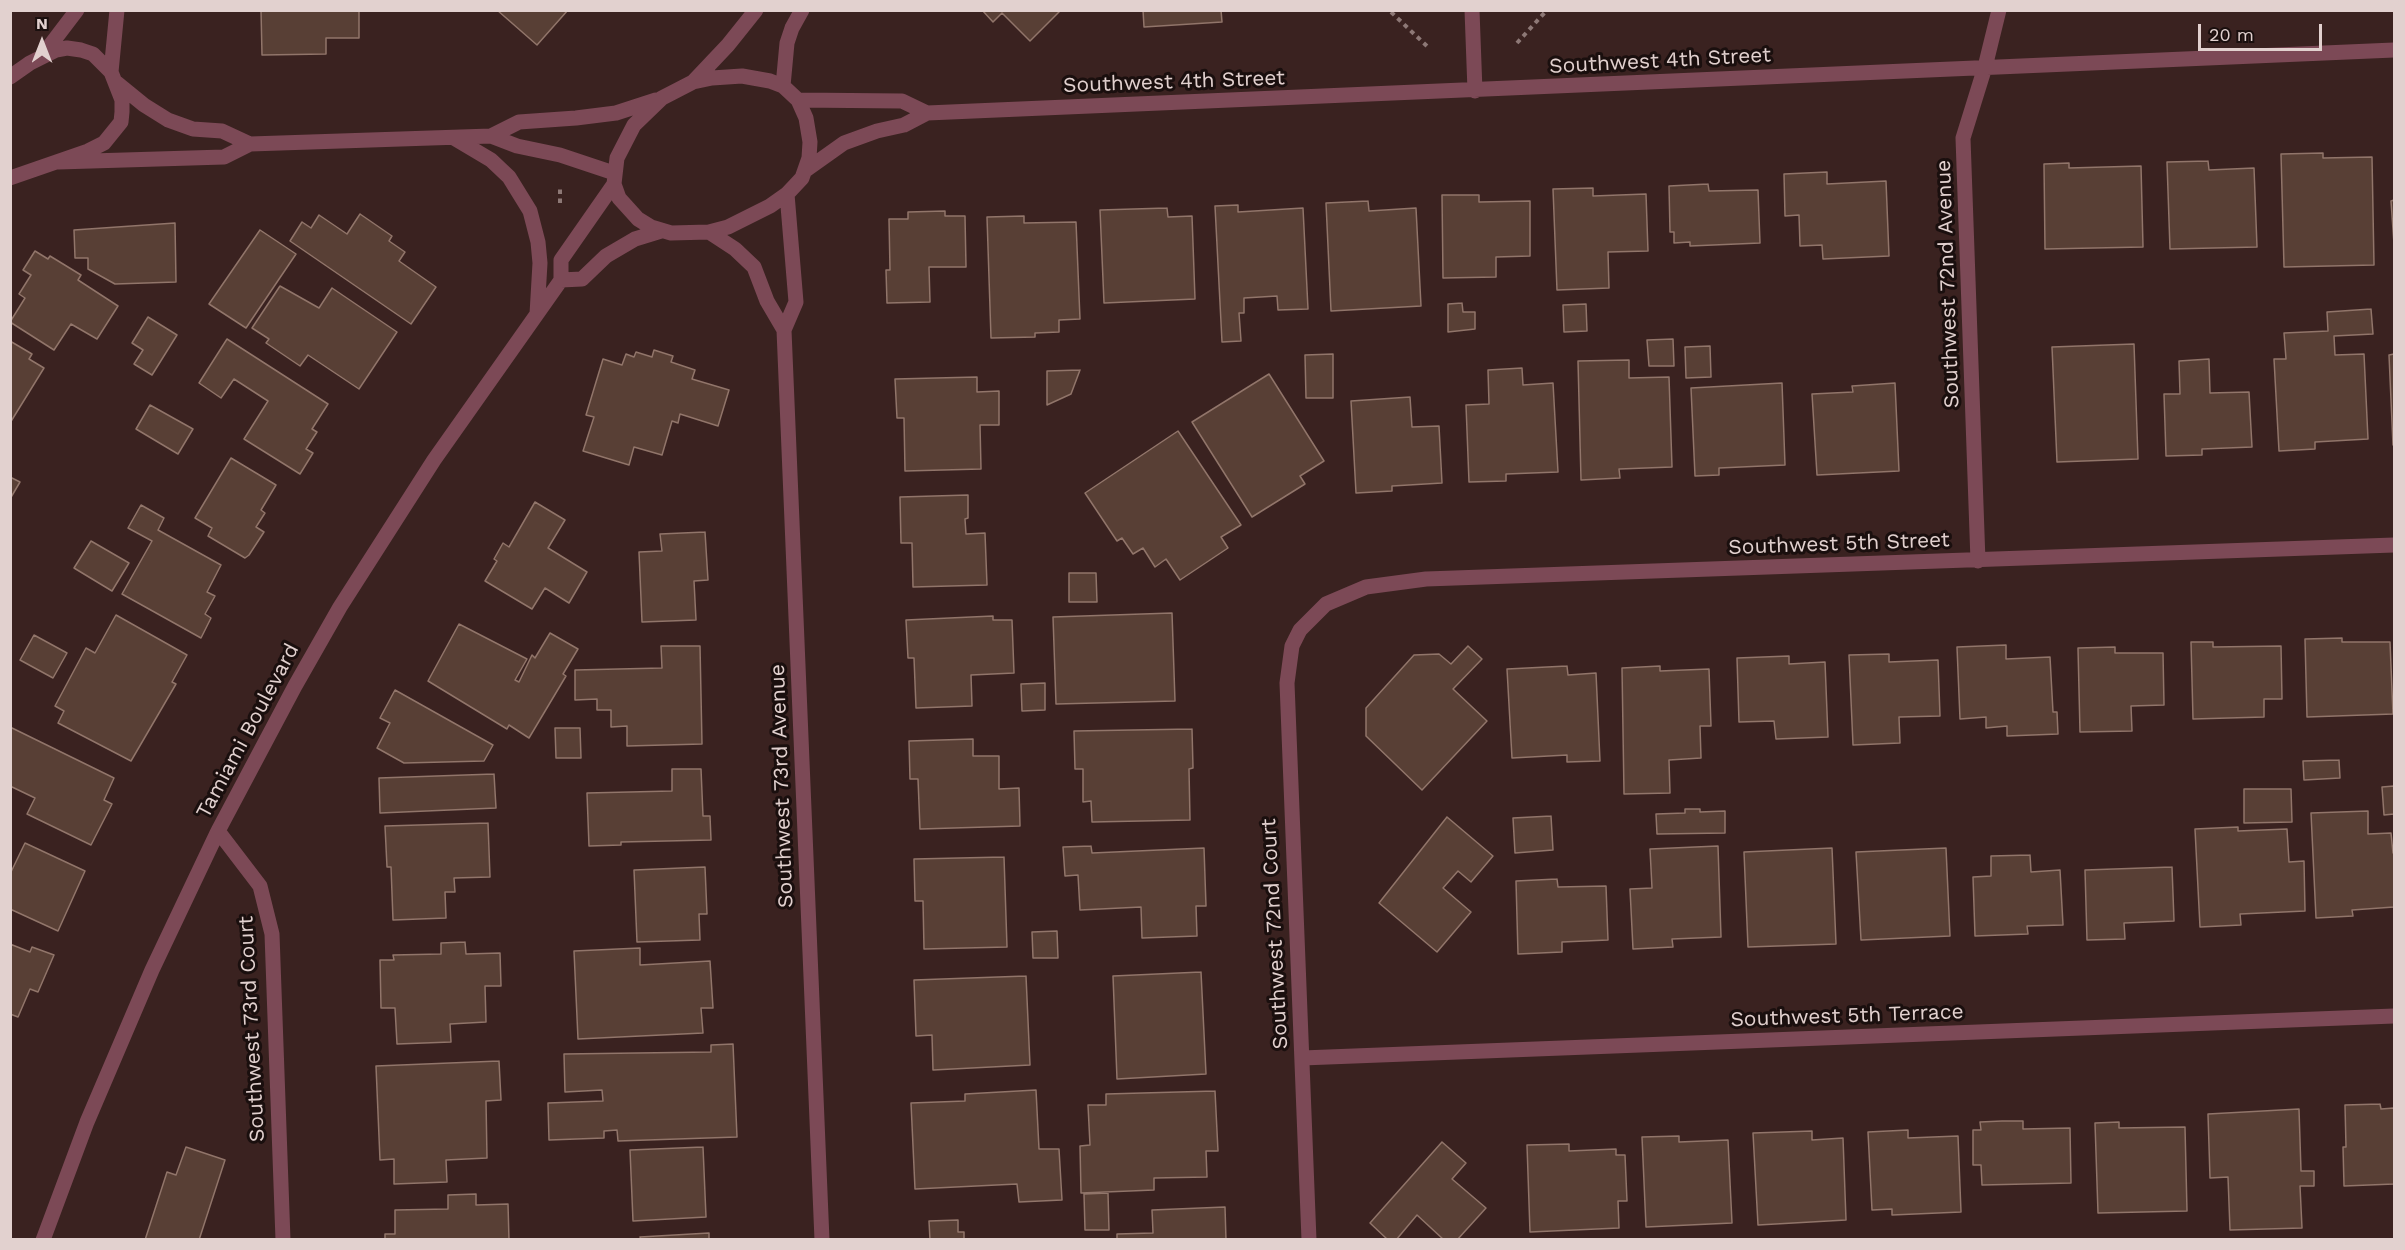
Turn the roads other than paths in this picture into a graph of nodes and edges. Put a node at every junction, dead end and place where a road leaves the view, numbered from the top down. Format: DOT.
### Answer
graph roads {
  1 [pos="77,10"];
  2 [pos="117,10"];
  3 [pos="756,10"];
  4 [pos="802,10"];
  5 [pos="1472,10"];
  6 [pos="1999,10"];
  7 [pos="2394,50"];
  8 [pos="42,56"];
  9 [pos="1985,68"];
  10 [pos="10,77"];
  11 [pos="114,77"];
  12 [pos="693,82"];
  13 [pos="783,86"];
  14 [pos="1474,91"];
  15 [pos="662,98"];
  16 [pos="798,100"];
  17 [pos="927,114"];
  18 [pos="491,136"];
  19 [pos="454,138"];
  20 [pos="250,144"];
  21 [pos="58,162"];
  22 [pos="806,170"];
  23 [pos="10,178"];
  24 [pos="614,178"];
  25 [pos="787,194"];
  26 [pos="661,231"];
  27 [pos="710,232"];
  28 [pos="561,280"];
  29 [pos="537,314"];
  30 [pos="783,330"];
  31 [pos="2394,545"];
  32 [pos="1978,561"];
  33 [pos="1300,630"];
  34 [pos="218,831"];
  35 [pos="2394,1016"];
  36 [pos="1302,1058"];
  37 [pos="43,1239"];
  38 [pos="283,1239"];
  39 [pos="822,1239"];
  40 [pos="1309,1239"];
  1 -- 8 [label="street"];
  2 -- 11 [label="street"];
  3 -- 12 [label="street"];
  4 -- 13 [label="street"];
  5 -- 14 [label="street"];
  6 -- 9 [label="street, Southwest 72nd Avenue"];
  7 -- 9 [label="street, Southwest 4th Street"];
  8 -- 10 [label="street"];
  8 -- 11 [label="street"];
  9 -- 14 [label="street, Southwest 4th Street"];
  9 -- 32 [label="street, Southwest 72nd Avenue"];
  11 -- 20 [label="street"];
  11 -- 21 [label="street"];
  12 -- 13 [label="street"];
  12 -- 15 [label="street"];
  13 -- 16 [label="street"];
  14 -- 17 [label="street, Southwest 4th Street"];
  15 -- 18 [label="street"];
  15 -- 24 [label="street"];
  16 -- 17 [label="street, Southwest 4th Street"];
  16 -- 22 [label="street"];
  17 -- 22 [label="street, Southwest 4th Street"];
  18 -- 19 [label="street"];
  18 -- 24 [label="street"];
  19 -- 20 [label="street"];
  19 -- 29 [label="street"];
  20 -- 21 [label="street"];
  21 -- 23 [label="street"];
  22 -- 25 [label="street"];
  24 -- 26 [label="street"];
  24 -- 28 [label="street, Tamiami Boulevard"];
  25 -- 27 [label="street"];
  25 -- 30 [label="street, Southwest 73rd Avenue"];
  26 -- 27 [label="street"];
  26 -- 28 [label="street"];
  27 -- 30 [label="street, Southwest 73rd Avenue"];
  28 -- 29 [label="street, Tamiami Boulevard"];
  29 -- 34 [label="street, Tamiami Boulevard"];
  30 -- 39 [label="street, Southwest 73rd Avenue"];
  31 -- 32 [label="street, Southwest 5th Street"];
  32 -- 33 [label="street, Southwest 5th Street"];
  33 -- 36 [label="street, Southwest 72nd Court"];
  34 -- 37 [label="street, Tamiami Boulevard"];
  34 -- 38 [label="street, Southwest 73rd Court"];
  35 -- 36 [label="street, Southwest 5th Terrace"];
  36 -- 40 [label="street, Southwest 72nd Court"];
}
